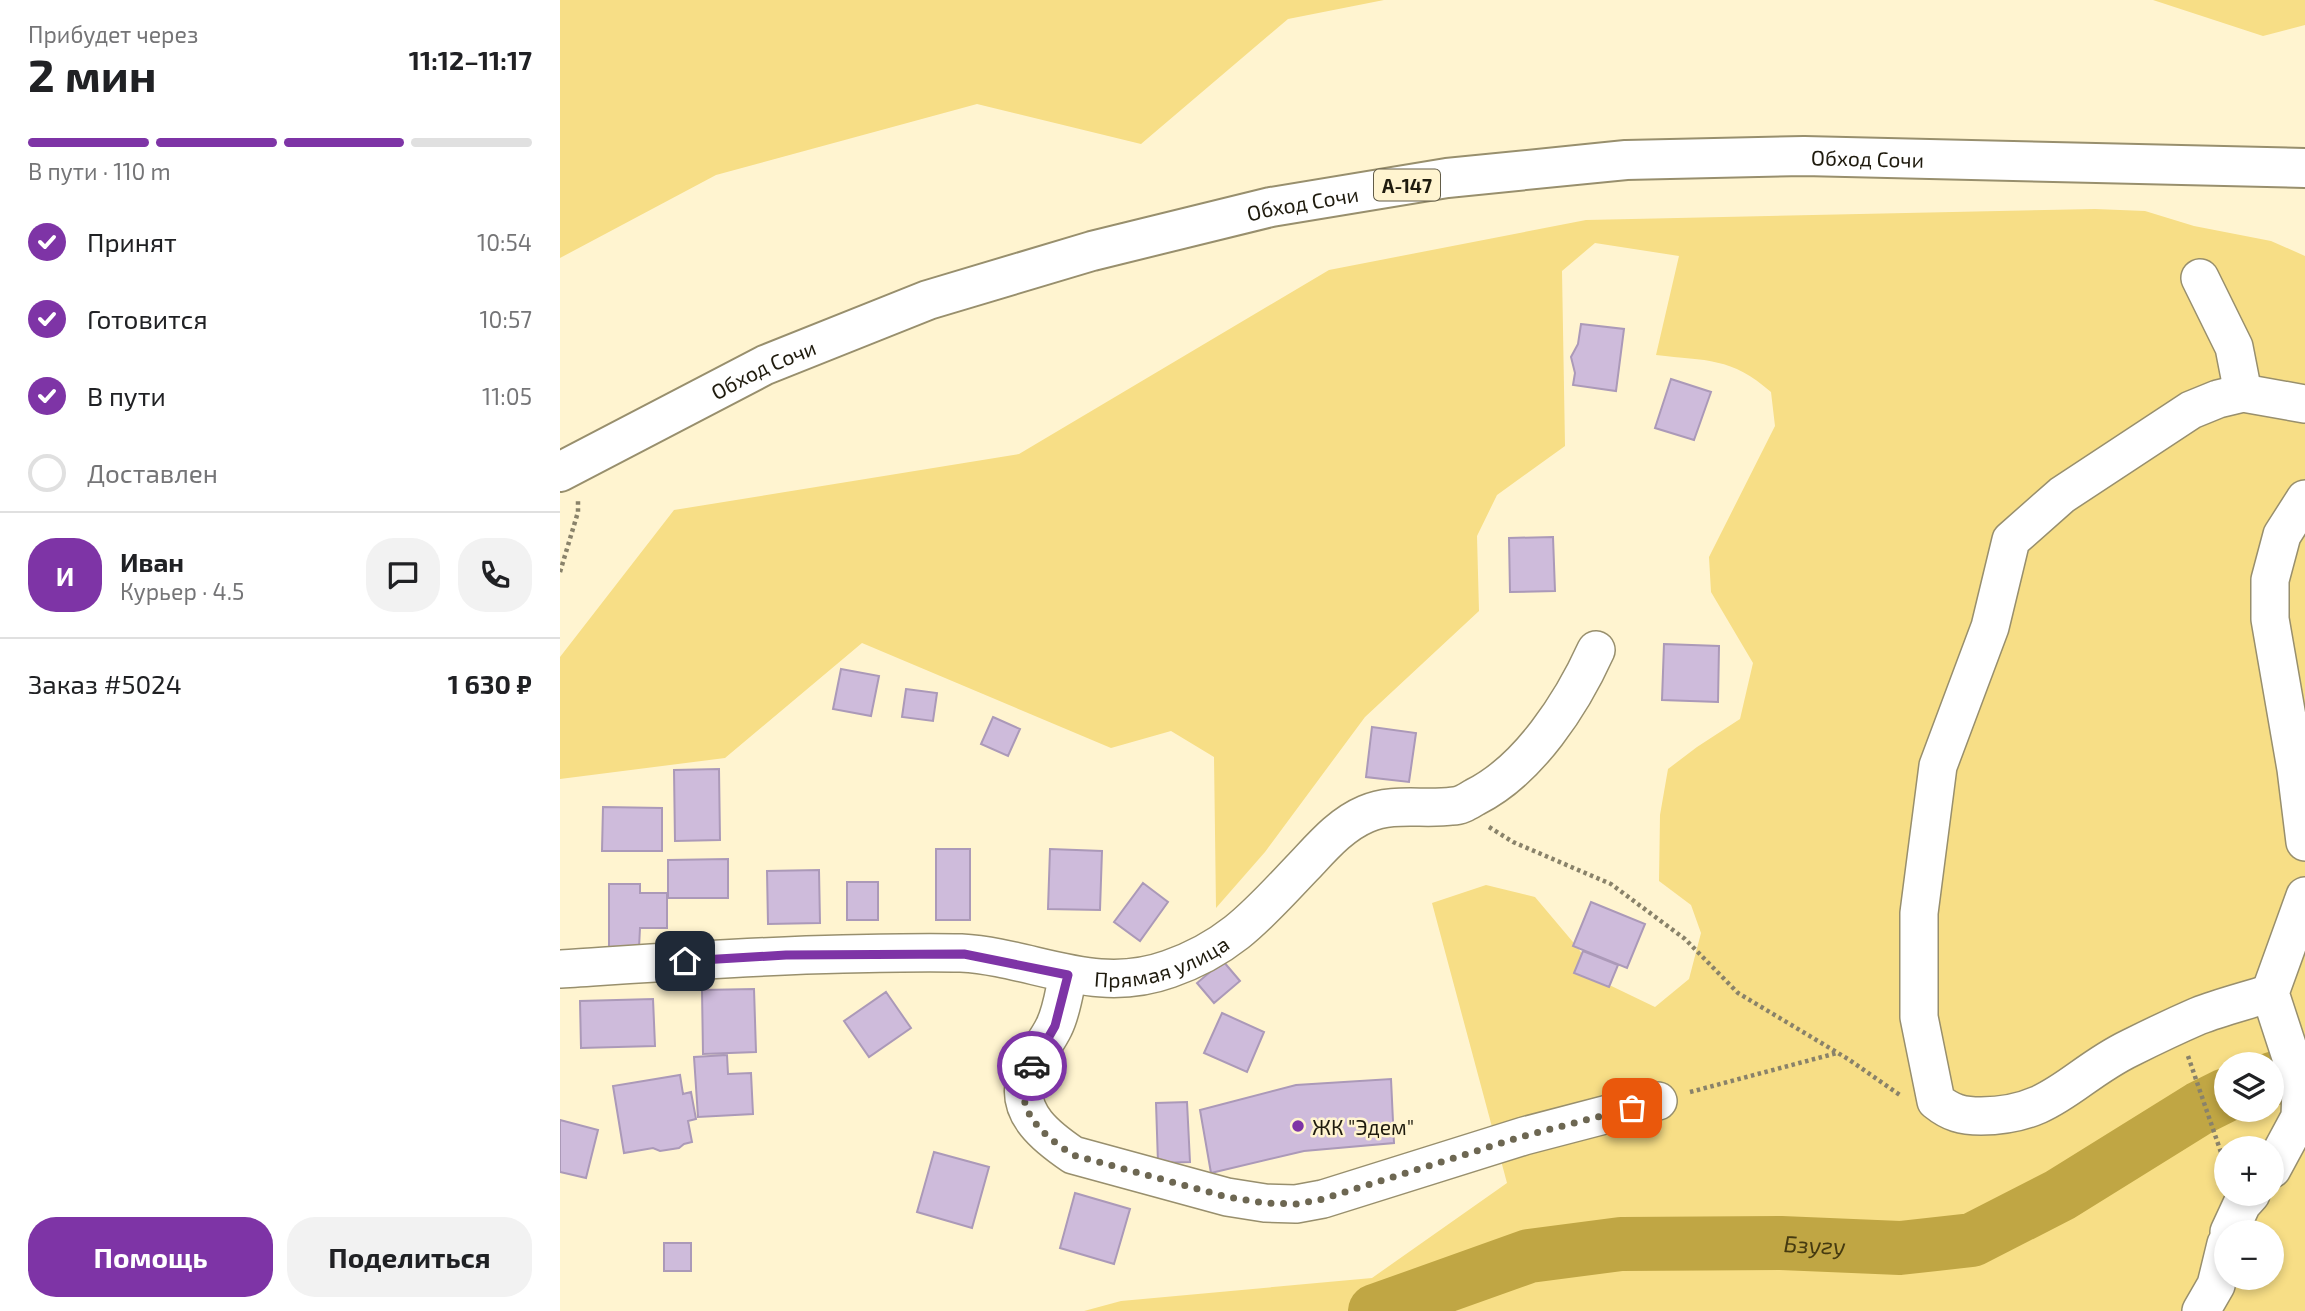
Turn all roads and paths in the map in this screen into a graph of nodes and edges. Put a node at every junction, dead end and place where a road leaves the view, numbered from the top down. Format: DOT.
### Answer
graph roads {
  1 [pos="2305,168"];
  2 [pos="2200,278"];
  3 [pos="2243,393"];
  4 [pos="2305,404"];
  5 [pos="568,468"];
  6 [pos="2305,499"];
  7 [pos="560,572"];
  8 [pos="1596,650"];
  9 [pos="1457,806"];
  10 [pos="2305,842"];
  11 [pos="2305,896"];
  12 [pos="560,969"];
  13 [pos="1068,975"];
  14 [pos="2270,993"];
  15 [pos="2176,1026"];
  16 [pos="1838,1053"];
  17 [pos="1658,1101"];
  18 [pos="1947,1110"];
  19 [pos="2216,1136"];
  20 [pos="2284,1146"];
  21 [pos="2214,1288"];
  22 [pos="2201,1311"];
  1 -- 5 [label="highway, Обход Сочи / А-147"];
  2 -- 3 [label="street"];
  3 -- 4 [label="street"];
  3 -- 18 [label="street"];
  5 -- 7 [label="path"];
  6 -- 10 [label="street"];
  8 -- 9 [label="street, Прямая улица"];
  9 -- 13 [label="street, Прямая улица"];
  9 -- 16 [label="path"];
  11 -- 14 [label="street"];
  12 -- 13 [label="street, Прямая улица"];
  13 -- 17 [label="street"];
  14 -- 15 [label="street"];
  14 -- 20 [label="street"];
  15 -- 18 [label="street"];
  15 -- 19 [label="path"];
  16 -- 17 [label="path"];
  16 -- 18 [label="path"];
  21 -- 22 [label="street"];
}
